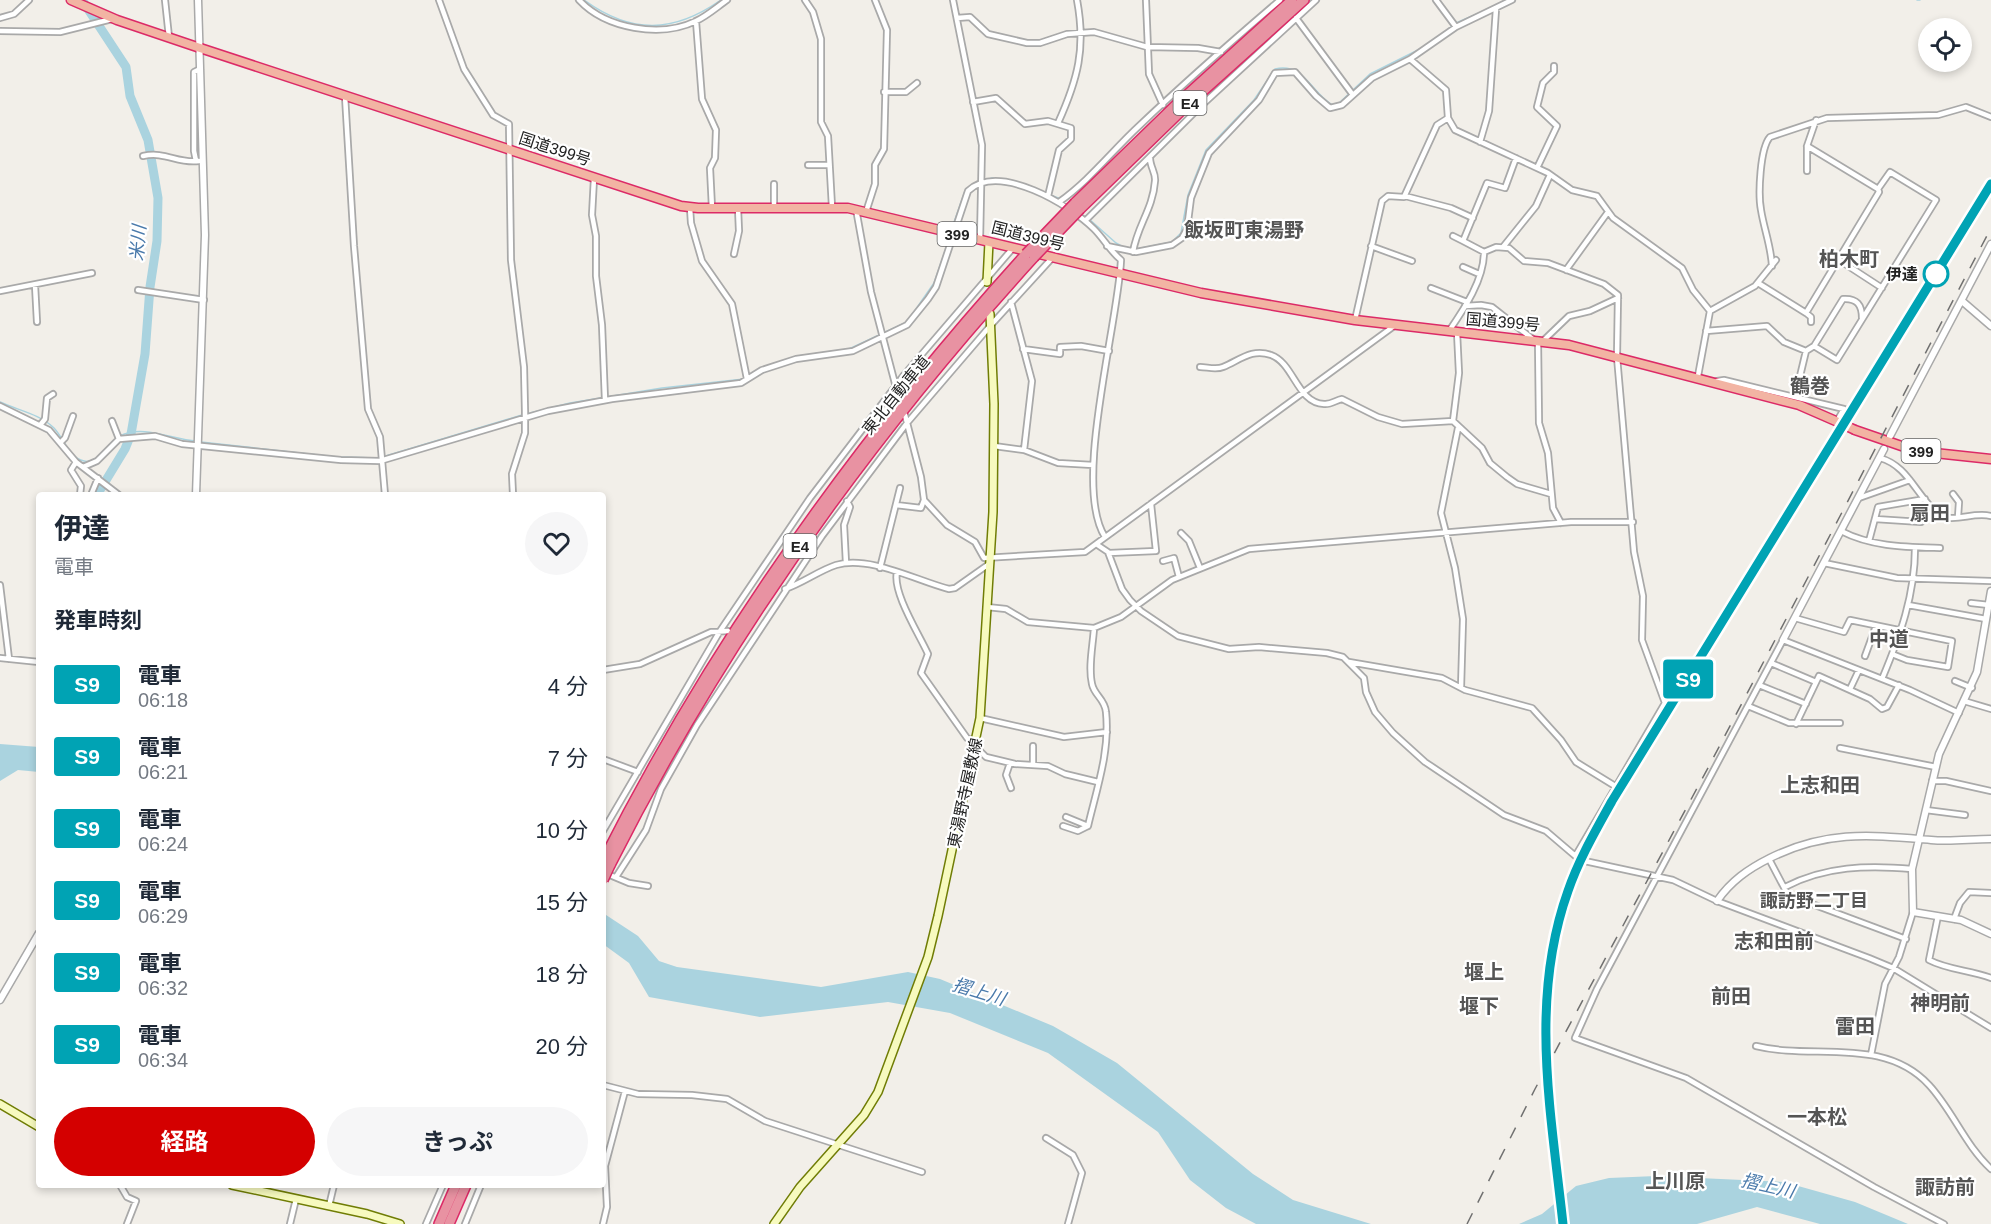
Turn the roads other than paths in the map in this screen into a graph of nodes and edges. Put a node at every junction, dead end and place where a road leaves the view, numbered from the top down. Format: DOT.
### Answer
graph roads {
  1 [pos="29,0"];
  2 [pos="71,0"];
  3 [pos="165,0"];
  4 [pos="198,0"];
  5 [pos="440,0"];
  6 [pos="579,0"];
  7 [pos="727,0"];
  8 [pos="805,0"];
  9 [pos="875,0"];
  10 [pos="953,0"];
  11 [pos="1077,0"];
  12 [pos="1146,0"];
  13 [pos="1280,0"];
  14 [pos="1292,0"];
  15 [pos="1304,0"];
  16 [pos="1316,0"];
  17 [pos="1436,0"];
  18 [pos="1512,0"];
  19 [pos="718,3"];
  20 [pos="1496,9"];
  21 [pos="0,18"];
  22 [pos="114,18"];
  23 [pos="957,18"];
  24 [pos="1296,18"];
  25 [pos="696,21"];
  26 [pos="1454,25"];
  27 [pos="0,31"];
  28 [pos="1081,33"];
  29 [pos="169,38"];
  30 [pos="1147,47"];
  31 [pos="200,48"];
  32 [pos="1221,52"];
  33 [pos="1410,59"];
  34 [pos="1554,66"];
  35 [pos="917,83"];
  36 [pos="884,92"];
  37 [pos="1351,93"];
  38 [pos="345,95"];
  39 [pos="973,102"];
  40 [pos="1163,105"];
  41 [pos="1991,117"];
  42 [pos="1448,118"];
  43 [pos="1816,120"];
  44 [pos="1058,123"];
  45 [pos="1480,142"];
  46 [pos="1807,146"];
  47 [pos="510,150"];
  48 [pos="148,155"];
  49 [pos="1151,155"];
  50 [pos="1516,158"];
  51 [pos="199,161"];
  52 [pos="808,165"];
  53 [pos="829,165"];
  54 [pos="1537,168"];
  55 [pos="1807,171"];
  56 [pos="1550,175"];
  57 [pos="594,178"];
  58 [pos="982,181"];
  59 [pos="774,184"];
  60 [pos="1878,189"];
  61 [pos="1049,194"];
  62 [pos="1405,196"];
  63 [pos="1061,200"];
  64 [pos="1077,206"];
  65 [pos="832,207"];
  66 [pos="690,208"];
  67 [pos="712,208"];
  68 [pos="738,208"];
  69 [pos="774,208"];
  70 [pos="856,209"];
  71 [pos="866,212"];
  72 [pos="1608,212"];
  73 [pos="1473,218"];
  74 [pos="1087,220"];
  75 [pos="955,234"];
  76 [pos="1453,236"];
  77 [pos="984,241"];
  78 [pos="1463,242"];
  79 [pos="1991,244"];
  80 [pos="1107,246"];
  81 [pos="1371,246"];
  82 [pos="1503,247"];
  83 [pos="1013,248"];
  84 [pos="1134,250"];
  85 [pos="1484,252"];
  86 [pos="734,254"];
  87 [pos="1053,257"];
  88 [pos="1776,260"];
  89 [pos="1839,260"];
  90 [pos="1412,261"];
  91 [pos="1772,266"];
  92 [pos="1463,267"];
  93 [pos="1566,270"];
  94 [pos="92,273"];
  95 [pos="1120,274"];
  96 [pos="1479,274"];
  97 [pos="987,280"];
  98 [pos="1758,283"];
  99 [pos="35,285"];
  100 [pos="1431,288"];
  101 [pos="1882,288"];
  102 [pos="138,290"];
  103 [pos="0,291"];
  104 [pos="1618,298"];
  105 [pos="204,300"];
  106 [pos="1962,301"];
  107 [pos="1011,302"];
  108 [pos="1466,304"];
  109 [pos="1710,311"];
  110 [pos="1806,313"];
  111 [pos="990,314"];
  112 [pos="1355,320"];
  113 [pos="1862,321"];
  114 [pos="37,322"];
  115 [pos="1811,322"];
  116 [pos="991,325"];
  117 [pos="1394,326"];
  118 [pos="1991,326"];
  119 [pos="1706,331"];
  120 [pos="1453,332"];
  121 [pos="882,334"];
  122 [pos="1539,340"];
  123 [pos="1814,346"];
  124 [pos="1023,349"];
  125 [pos="1108,351"];
  126 [pos="1806,351"];
  127 [pos="1617,357"];
  128 [pos="1200,367"];
  129 [pos="1698,376"];
  130 [pos="747,378"];
  131 [pos="1714,381"];
  132 [pos="895,387"];
  133 [pos="1304,392"];
  134 [pos="53,393"];
  135 [pos="898,395"];
  136 [pos="1795,397"];
  137 [pos="605,398"];
  138 [pos="0,406"];
  139 [pos="525,414"];
  140 [pos="905,415"];
  141 [pos="73,416"];
  142 [pos="112,421"];
  143 [pos="1453,421"];
  144 [pos="42,422"];
  145 [pos="1838,422"];
  146 [pos="907,423"];
  147 [pos="1458,428"];
  148 [pos="1890,436"];
  149 [pos="118,438"];
  150 [pos="62,442"];
  151 [pos="198,445"];
  152 [pos="994,446"];
  153 [pos="1884,449"];
  154 [pos="1024,450"];
  155 [pos="1880,458"];
  156 [pos="382,459"];
  157 [pos="1991,459"];
  158 [pos="76,462"];
  159 [pos="1093,465"];
  160 [pos="82,467"];
  161 [pos="98,478"];
  162 [pos="1910,480"];
  163 [pos="900,488"];
  164 [pos="81,492"];
  165 [pos="92,492"];
  166 [pos="115,492"];
  167 [pos="196,492"];
  168 [pos="385,492"];
  169 [pos="513,492"];
  170 [pos="1551,494"];
  171 [pos="1953,494"];
  172 [pos="1859,498"];
  173 [pos="1925,499"];
  174 [pos="924,500"];
  175 [pos="847,501"];
  176 [pos="1150,504"];
  177 [pos="896,505"];
  178 [pos="1991,516"];
  179 [pos="1958,517"];
  180 [pos="1875,519"];
  181 [pos="1633,522"];
  182 [pos="1921,522"];
  183 [pos="1561,523"];
  184 [pos="1841,531"];
  185 [pos="1181,533"];
  186 [pos="1447,534"];
  187 [pos="1105,537"];
  188 [pos="1869,541"];
  189 [pos="1096,544"];
  190 [pos="1915,548"];
  191 [pos="1940,548"];
  192 [pos="1109,553"];
  193 [pos="1164,561"];
  194 [pos="989,562"];
  195 [pos="1824,562"];
  196 [pos="846,563"];
  197 [pos="880,568"];
  198 [pos="1200,568"];
  199 [pos="897,572"];
  200 [pos="1179,577"];
  201 [pos="1915,578"];
  202 [pos="1991,581"];
  203 [pos="0,585"];
  204 [pos="785,589"];
  205 [pos="1991,591"];
  206 [pos="1,603"];
  207 [pos="1971,603"];
  208 [pos="1908,605"];
  209 [pos="987,607"];
  210 [pos="1137,607"];
  211 [pos="1989,608"];
  212 [pos="1795,618"];
  213 [pos="1986,619"];
  214 [pos="1876,626"];
  215 [pos="1094,628"];
  216 [pos="720,631"];
  217 [pos="728,631"];
  218 [pos="751,632"];
  219 [pos="1901,632"];
  220 [pos="757,633"];
  221 [pos="1784,640"];
  222 [pos="1892,654"];
  223 [pos="1865,656"];
  224 [pos="0,658"];
  225 [pos="9,659"];
  226 [pos="36,662"];
  227 [pos="1349,662"];
  228 [pos="1771,663"];
  229 [pos="606,670"];
  230 [pos="1859,670"];
  231 [pos="1882,679"];
  232 [pos="1955,681"];
  233 [pos="1816,682"];
  234 [pos="1759,685"];
  235 [pos="1899,685"];
  236 [pos="1461,688"];
  237 [pos="1972,688"];
  238 [pos="1850,689"];
  239 [pos="1964,701"];
  240 [pos="1806,704"];
  241 [pos="1748,706"];
  242 [pos="1991,709"];
  243 [pos="1959,713"];
  244 [pos="980,718"];
  245 [pos="1839,723"];
  246 [pos="1796,724"];
  247 [pos="1107,732"];
  248 [pos="975,744"];
  249 [pos="1033,746"];
  250 [pos="1840,748"];
  251 [pos="606,760"];
  252 [pos="1010,763"];
  253 [pos="1033,765"];
  254 [pos="1936,767"];
  255 [pos="638,772"];
  256 [pos="1932,781"];
  257 [pos="1098,782"];
  258 [pos="1615,786"];
  259 [pos="1011,788"];
  260 [pos="1991,791"];
  261 [pos="1926,810"];
  262 [pos="1965,815"];
  263 [pos="1066,817"];
  264 [pos="606,826"];
  265 [pos="1063,826"];
  266 [pos="1088,826"];
  267 [pos="1919,838"];
  268 [pos="1991,839"];
  269 [pos="1576,855"];
  270 [pos="1769,859"];
  271 [pos="606,864"];
  272 [pos="606,867"];
  273 [pos="1912,869"];
  274 [pos="1659,876"];
  275 [pos="616,877"];
  276 [pos="648,886"];
  277 [pos="1785,887"];
  278 [pos="1991,893"];
  279 [pos="1717,901"];
  280 [pos="1913,912"];
  281 [pos="1938,916"];
  282 [pos="1954,918"];
  283 [pos="1991,934"];
  284 [pos="36,938"];
  285 [pos="1906,939"];
  286 [pos="1893,968"];
  287 [pos="1991,978"];
  288 [pos="0,1000"];
  289 [pos="1991,1028"];
  290 [pos="1756,1046"];
  291 [pos="1871,1055"];
  292 [pos="606,1086"];
  293 [pos="626,1091"];
  294 [pos="0,1104"];
  295 [pos="36,1125"];
  296 [pos="1046,1138"];
  297 [pos="837,1145"];
  298 [pos="1991,1169"];
  299 [pos="922,1172"];
  300 [pos="122,1188"];
  301 [pos="246,1188"];
  302 [pos="333,1188"];
  303 [pos="442,1188"];
  304 [pos="455,1188"];
  305 [pos="465,1188"];
  306 [pos="480,1188"];
  307 [pos="296,1199"];
  308 [pos="329,1206"];
  309 [pos="128,1224"];
  310 [pos="290,1224"];
  311 [pos="400,1224"];
  312 [pos="426,1224"];
  313 [pos="439,1224"];
  314 [pos="448,1224"];
  315 [pos="465,1224"];
  316 [pos="603,1224"];
  317 [pos="774,1224"];
  318 [pos="1068,1224"];
  319 [pos="1944,1224"];
  1 -- 21 [label="street"];
  2 -- 22 [label="highway, 国道399号 / 399"];
  3 -- 29 [label="street"];
  4 -- 31 [label="street"];
  5 -- 47 [label="street"];
  6 -- 25 [label="street"];
  7 -- 19 [label="street"];
  8 -- 53 [label="street"];
  9 -- 36 [label="street"];
  10 -- 23 [label="street"];
  11 -- 28 [label="street"];
  12 -- 30 [label="street"];
  13 -- 32 [label="street"];
  14 -- 64 [label="highway, 東北自動車道 / E4"];
  15 -- 64 [label="highway, 東北自動車道 / E4"];
  16 -- 24 [label="street"];
  17 -- 26 [label="street"];
  18 -- 20 [label="street"];
  19 -- 25 [label="street"];
  20 -- 26 [label="street"];
  20 -- 45 [label="street"];
  22 -- 27 [label="street"];
  22 -- 29 [label="highway, 国道399号 / 399"];
  23 -- 28 [label="street"];
  23 -- 39 [label="street"];
  24 -- 37 [label="street"];
  24 -- 49 [label="street"];
  25 -- 67 [label="street"];
  26 -- 33 [label="street"];
  28 -- 30 [label="street"];
  28 -- 44 [label="street"];
  29 -- 31 [label="highway, 国道399号 / 399"];
  30 -- 32 [label="street"];
  30 -- 40 [label="street"];
  31 -- 38 [label="highway, 国道399号 / 399"];
  31 -- 51 [label="street"];
  32 -- 40 [label="street"];
  33 -- 37 [label="street"];
  33 -- 42 [label="street"];
  34 -- 54 [label="street"];
  35 -- 36 [label="street"];
  36 -- 71 [label="street"];
  37 -- 84 [label="street"];
  38 -- 47 [label="highway, 国道399号 / 399"];
  38 -- 156 [label="street"];
  39 -- 44 [label="street"];
  39 -- 58 [label="street"];
  40 -- 63 [label="street"];
  41 -- 43 [label="street"];
  42 -- 45 [label="street"];
  42 -- 62 [label="street"];
  43 -- 46 [label="street"];
  43 -- 91 [label="street"];
  44 -- 61 [label="street"];
  45 -- 50 [label="street"];
  46 -- 55 [label="street"];
  46 -- 60 [label="street"];
  47 -- 57 [label="highway, 国道399号 / 399"];
  47 -- 139 [label="street"];
  48 -- 51 [label="street"];
  49 -- 74 [label="street"];
  49 -- 84 [label="street"];
  50 -- 54 [label="street"];
  50 -- 73 [label="street"];
  51 -- 105 [label="street"];
  52 -- 53 [label="street"];
  53 -- 65 [label="street"];
  54 -- 56 [label="street"];
  56 -- 72 [label="street"];
  56 -- 82 [label="street"];
  57 -- 66 [label="highway, 国道399号 / 399"];
  57 -- 137 [label="street"];
  58 -- 61 [label="street"];
  58 -- 75 [label="street"];
  58 -- 77 [label="street"];
  59 -- 69 [label="street"];
  60 -- 89 [label="street"];
  60 -- 101 [label="street"];
  61 -- 63 [label="street"];
  62 -- 73 [label="street"];
  62 -- 81 [label="street"];
  63 -- 74 [label="street"];
  64 -- 271 [label="highway, 東北自動車道 / E4, bridge"];
  65 -- 69 [label="highway, 国道399号 / 399"];
  65 -- 70 [label="highway, 国道399号 / 399"];
  66 -- 67 [label="highway, 国道399号 / 399"];
  66 -- 130 [label="street"];
  67 -- 68 [label="highway, 国道399号 / 399"];
  68 -- 69 [label="highway, 国道399号 / 399"];
  68 -- 86 [label="street"];
  70 -- 71 [label="highway, 国道399号 / 399"];
  70 -- 121 [label="street"];
  71 -- 75 [label="highway, 国道399号 / 399"];
  72 -- 93 [label="street"];
  72 -- 109 [label="street"];
  73 -- 78 [label="street"];
  74 -- 80 [label="street"];
  75 -- 77 [label="highway, 国道399号 / 399"];
  75 -- 121 [label="street"];
  76 -- 78 [label="street"];
  77 -- 83 [label="highway, 国道399号 / 399"];
  77 -- 97 [label="main road"];
  78 -- 85 [label="street"];
  79 -- 106 [label="street"];
  80 -- 84 [label="street"];
  80 -- 95 [label="street"];
  81 -- 90 [label="street"];
  81 -- 112 [label="street"];
  82 -- 85 [label="street"];
  82 -- 93 [label="street"];
  83 -- 87 [label="highway, 国道399号 / 399"];
  83 -- 97 [label="street"];
  85 -- 96 [label="street"];
  87 -- 95 [label="highway, 国道399号 / 399"];
  87 -- 107 [label="street"];
  88 -- 91 [label="street"];
  89 -- 101 [label="street"];
  89 -- 110 [label="street"];
  91 -- 98 [label="street"];
  92 -- 96 [label="street"];
  93 -- 104 [label="street"];
  94 -- 99 [label="street"];
  95 -- 112 [label="highway, 国道399号 / 399"];
  95 -- 125 [label="street"];
  96 -- 108 [label="street"];
  97 -- 132 [label="street"];
  98 -- 109 [label="street"];
  98 -- 110 [label="street"];
  99 -- 103 [label="street"];
  99 -- 114 [label="street"];
  100 -- 108 [label="street"];
  101 -- 113 [label="street"];
  102 -- 105 [label="street"];
  104 -- 122 [label="street"];
  104 -- 127 [label="street"];
  105 -- 151 [label="street"];
  106 -- 118 [label="street"];
  106 -- 148 [label="street"];
  107 -- 116 [label="street"];
  107 -- 124 [label="street"];
  108 -- 120 [label="street"];
  108 -- 122 [label="street"];
  109 -- 119 [label="street"];
  110 -- 115 [label="street"];
  111 -- 116 [label="main road, 東湯野寺屋敷線"];
  112 -- 117 [label="highway, 国道399号 / 399"];
  113 -- 123 [label="street"];
  113 -- 123 [label="street"];
  116 -- 146 [label="street"];
  116 -- 152 [label="main road, 東湯野寺屋敷線"];
  117 -- 120 [label="highway, 国道399号 / 399"];
  117 -- 133 [label="street"];
  119 -- 126 [label="street"];
  119 -- 129 [label="street"];
  120 -- 122 [label="highway, 国道399号 / 399"];
  120 -- 143 [label="street"];
  121 -- 130 [label="street"];
  121 -- 132 [label="street"];
  122 -- 127 [label="highway, 国道399号 / 399"];
  122 -- 170 [label="street"];
  123 -- 126 [label="street"];
  124 -- 125 [label="street"];
  124 -- 154 [label="street"];
  125 -- 159 [label="street"];
  126 -- 136 [label="street"];
  127 -- 129 [label="highway, 国道399号 / 399"];
  127 -- 181 [label="street"];
  128 -- 133 [label="street"];
  129 -- 131 [label="highway, 国道399号 / 399"];
  130 -- 137 [label="street"];
  131 -- 136 [label="street"];
  131 -- 145 [label="highway, 国道399号 / 399"];
  132 -- 135 [label="street"];
  132 -- 216 [label="street"];
  133 -- 143 [label="street"];
  133 -- 176 [label="street"];
  134 -- 144 [label="street"];
  136 -- 145 [label="street"];
  137 -- 139 [label="street"];
  138 -- 144 [label="street"];
  139 -- 156 [label="street"];
  139 -- 169 [label="street"];
  140 -- 146 [label="street"];
  141 -- 150 [label="street"];
  142 -- 149 [label="street"];
  143 -- 147 [label="street"];
  144 -- 150 [label="street"];
  145 -- 157 [label="highway, 国道399号 / 399, bridge"];
  146 -- 174 [label="street"];
  146 -- 175 [label="street"];
  147 -- 170 [label="street"];
  147 -- 186 [label="street"];
  149 -- 151 [label="street"];
  149 -- 160 [label="street"];
  150 -- 158 [label="street"];
  151 -- 156 [label="street"];
  151 -- 167 [label="street"];
  152 -- 154 [label="street"];
  152 -- 194 [label="main road, 東湯野寺屋敷線"];
  153 -- 155 [label="street"];
  154 -- 159 [label="street"];
  155 -- 162 [label="street"];
  155 -- 172 [label="street"];
  156 -- 168 [label="street"];
  158 -- 160 [label="street"];
  158 -- 164 [label="street"];
  159 -- 187 [label="street"];
  160 -- 161 [label="street"];
  161 -- 165 [label="street"];
  161 -- 166 [label="street"];
  162 -- 172 [label="street"];
  162 -- 173 [label="street"];
  163 -- 177 [label="street"];
  170 -- 183 [label="street"];
  171 -- 179 [label="street"];
  172 -- 184 [label="street"];
  173 -- 179 [label="street"];
  173 -- 180 [label="street"];
  174 -- 177 [label="street"];
  174 -- 194 [label="street"];
  175 -- 196 [label="street"];
  175 -- 204 [label="street"];
  176 -- 187 [label="street"];
  176 -- 192 [label="street"];
  177 -- 197 [label="street"];
  178 -- 179 [label="street"];
  180 -- 182 [label="street"];
  180 -- 188 [label="street"];
  181 -- 183 [label="street"];
  181 -- 258 [label="street"];
  183 -- 186 [label="street"];
  184 -- 188 [label="street"];
  184 -- 195 [label="street"];
  185 -- 198 [label="street"];
  186 -- 198 [label="street"];
  186 -- 236 [label="street"];
  187 -- 189 [label="street"];
  188 -- 190 [label="street"];
  189 -- 192 [label="street"];
  189 -- 194 [label="street"];
  190 -- 191 [label="street"];
  190 -- 201 [label="street"];
  192 -- 210 [label="street"];
  193 -- 200 [label="street"];
  194 -- 199 [label="street"];
  194 -- 209 [label="main road, 東湯野寺屋敷線"];
  195 -- 201 [label="street"];
  195 -- 212 [label="street"];
  196 -- 197 [label="street"];
  196 -- 204 [label="street"];
  197 -- 199 [label="street"];
  198 -- 200 [label="street"];
  199 -- 248 [label="street"];
  200 -- 210 [label="street"];
  201 -- 202 [label="street"];
  201 -- 208 [label="street"];
  203 -- 206 [label="street"];
  204 -- 220 [label="street"];
  205 -- 211 [label="street"];
  206 -- 225 [label="street"];
  207 -- 211 [label="street"];
  208 -- 213 [label="street"];
  208 -- 219 [label="street"];
  209 -- 215 [label="street"];
  209 -- 244 [label="main road, 東湯野寺屋敷線"];
  210 -- 215 [label="street"];
  210 -- 227 [label="street"];
  211 -- 213 [label="street"];
  212 -- 214 [label="street"];
  212 -- 221 [label="street"];
  213 -- 237 [label="street"];
  214 -- 219 [label="street"];
  214 -- 223 [label="street"];
  215 -- 247 [label="street"];
  216 -- 217 [label="street"];
  216 -- 229 [label="street"];
  216 -- 255 [label="street"];
  218 -- 220 [label="street"];
  219 -- 222 [label="street"];
  219 -- 222 [label="street"];
  220 -- 275 [label="street"];
  221 -- 228 [label="street"];
  221 -- 230 [label="street"];
  222 -- 231 [label="street"];
  224 -- 225 [label="street"];
  225 -- 226 [label="street"];
  227 -- 236 [label="street"];
  227 -- 269 [label="street"];
  228 -- 233 [label="street"];
  228 -- 234 [label="street"];
  230 -- 231 [label="street"];
  230 -- 238 [label="street"];
  231 -- 235 [label="street"];
  232 -- 237 [label="street"];
  233 -- 238 [label="street"];
  233 -- 240 [label="street"];
  234 -- 240 [label="street"];
  234 -- 241 [label="street"];
  235 -- 238 [label="street"];
  235 -- 243 [label="street"];
  236 -- 258 [label="street"];
  237 -- 239 [label="street"];
  239 -- 242 [label="street"];
  239 -- 243 [label="street"];
  240 -- 246 [label="street"];
  241 -- 246 [label="street"];
  241 -- 274 [label="street"];
  243 -- 254 [label="street"];
  244 -- 247 [label="street"];
  244 -- 248 [label="main road, 東湯野寺屋敷線"];
  245 -- 246 [label="street"];
  247 -- 257 [label="street"];
  248 -- 252 [label="street"];
  248 -- 297 [label="main road, 東湯野寺屋敷線"];
  249 -- 253 [label="street"];
  250 -- 254 [label="street"];
  251 -- 255 [label="street"];
  252 -- 253 [label="street"];
  252 -- 259 [label="street"];
  253 -- 257 [label="street"];
  254 -- 256 [label="street"];
  255 -- 264 [label="street"];
  256 -- 260 [label="street"];
  256 -- 261 [label="street"];
  257 -- 266 [label="street"];
  258 -- 269 [label="street"];
  261 -- 262 [label="street"];
  261 -- 267 [label="street"];
  263 -- 266 [label="street"];
  265 -- 266 [label="street"];
  267 -- 268 [label="street"];
  267 -- 270 [label="street"];
  267 -- 273 [label="street"];
  269 -- 274 [label="street"];
  270 -- 277 [label="street"];
  270 -- 279 [label="street"];
  272 -- 275 [label="street"];
  273 -- 277 [label="street"];
  273 -- 280 [label="street"];
  274 -- 279 [label="street"];
  274 -- 319 [label="street"];
  275 -- 276 [label="street"];
  277 -- 285 [label="street"];
  278 -- 282 [label="street"];
  279 -- 286 [label="street"];
  280 -- 281 [label="street"];
  280 -- 285 [label="street"];
  281 -- 282 [label="street"];
  281 -- 287 [label="street"];
  282 -- 283 [label="street"];
  284 -- 288 [label="street"];
  285 -- 286 [label="street"];
  286 -- 289 [label="street"];
  286 -- 291 [label="street"];
  290 -- 291 [label="street"];
  291 -- 298 [label="street"];
  292 -- 293 [label="street"];
  293 -- 297 [label="street"];
  293 -- 316 [label="street"];
  294 -- 295 [label="main road"];
  296 -- 318 [label="street"];
  297 -- 299 [label="street"];
  297 -- 317 [label="main road, 東湯野寺屋敷線"];
  300 -- 309 [label="street"];
  301 -- 307 [label="main road"];
  302 -- 308 [label="street"];
  303 -- 312 [label="street"];
  304 -- 313 [label="highway"];
  305 -- 314 [label="highway"];
  306 -- 315 [label="street"];
  307 -- 308 [label="main road"];
  307 -- 310 [label="street"];
  308 -- 311 [label="main road"];
}
